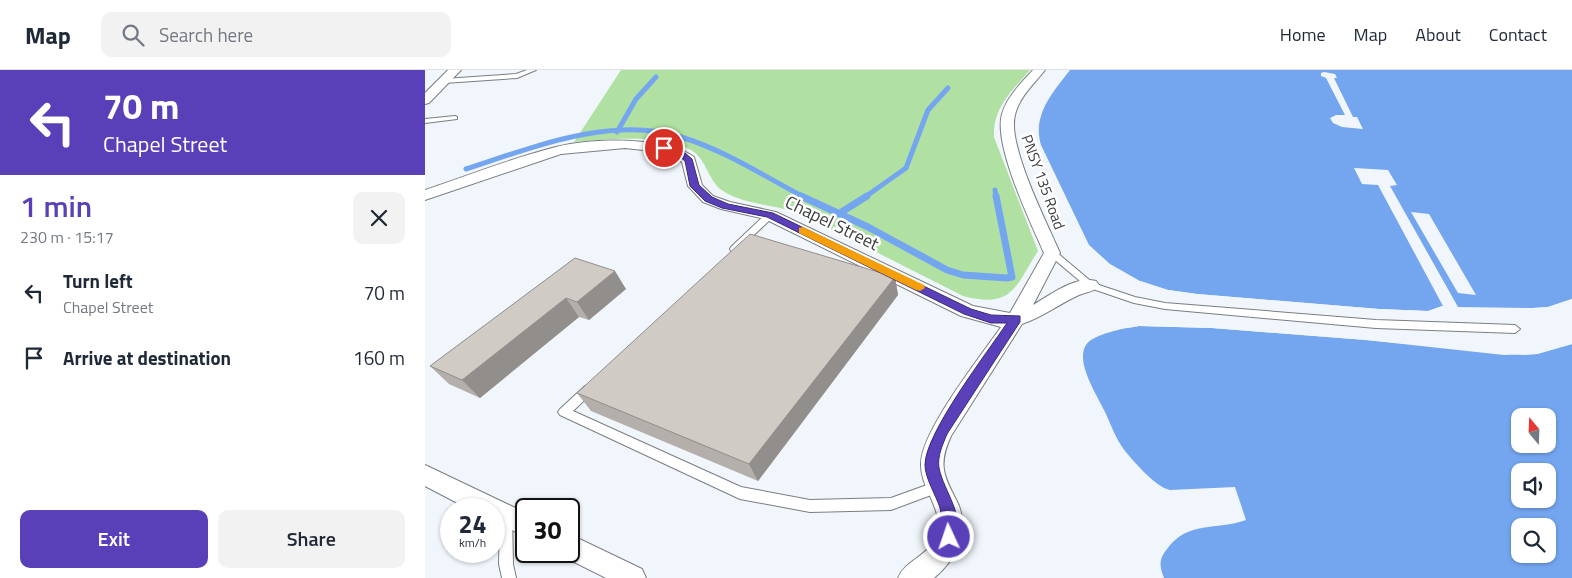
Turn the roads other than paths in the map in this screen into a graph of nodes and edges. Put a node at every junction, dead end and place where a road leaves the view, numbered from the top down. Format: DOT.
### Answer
graph roads {
  1 [pos="455,70"];
  2 [pos="533,70"];
  3 [pos="1039,70"];
  4 [pos="444,81"];
  5 [pos="425,100"];
  6 [pos="455,118"];
  7 [pos="425,120"];
  8 [pos="425,195"];
  9 [pos="769,215"];
  10 [pos="1052,253"];
  11 [pos="727,256"];
  12 [pos="1090,284"];
  13 [pos="1016,319"];
  14 [pos="1515,329"];
  15 [pos="599,378"];
  16 [pos="426,477"];
  17 [pos="938,487"];
  18 [pos="470,498"];
  19 [pos="505,515"];
  20 [pos="580,552"];
  21 [pos="509,578"];
  22 [pos="633,578"];
  23 [pos="911,578"];
  1 -- 4 [label="street"];
  2 -- 4 [label="lane"];
  3 -- 10 [label="street, PNSY 135 Road"];
  4 -- 5 [label="street"];
  6 -- 7 [label="lane"];
  8 -- 9 [label="street, Chapel Street"];
  9 -- 11 [label="lane"];
  9 -- 13 [label="street, Chapel Street"];
  10 -- 12 [label="lane"];
  10 -- 13 [label="street"];
  12 -- 13 [label="street, Chapel Street"];
  12 -- 14 [label="lane"];
  13 -- 17 [label="street"];
  15 -- 17 [label="lane"];
  16 -- 18 [label="street"];
  17 -- 23 [label="street"];
  19 -- 21 [label="lane"];
  20 -- 22 [label="street"];
}
